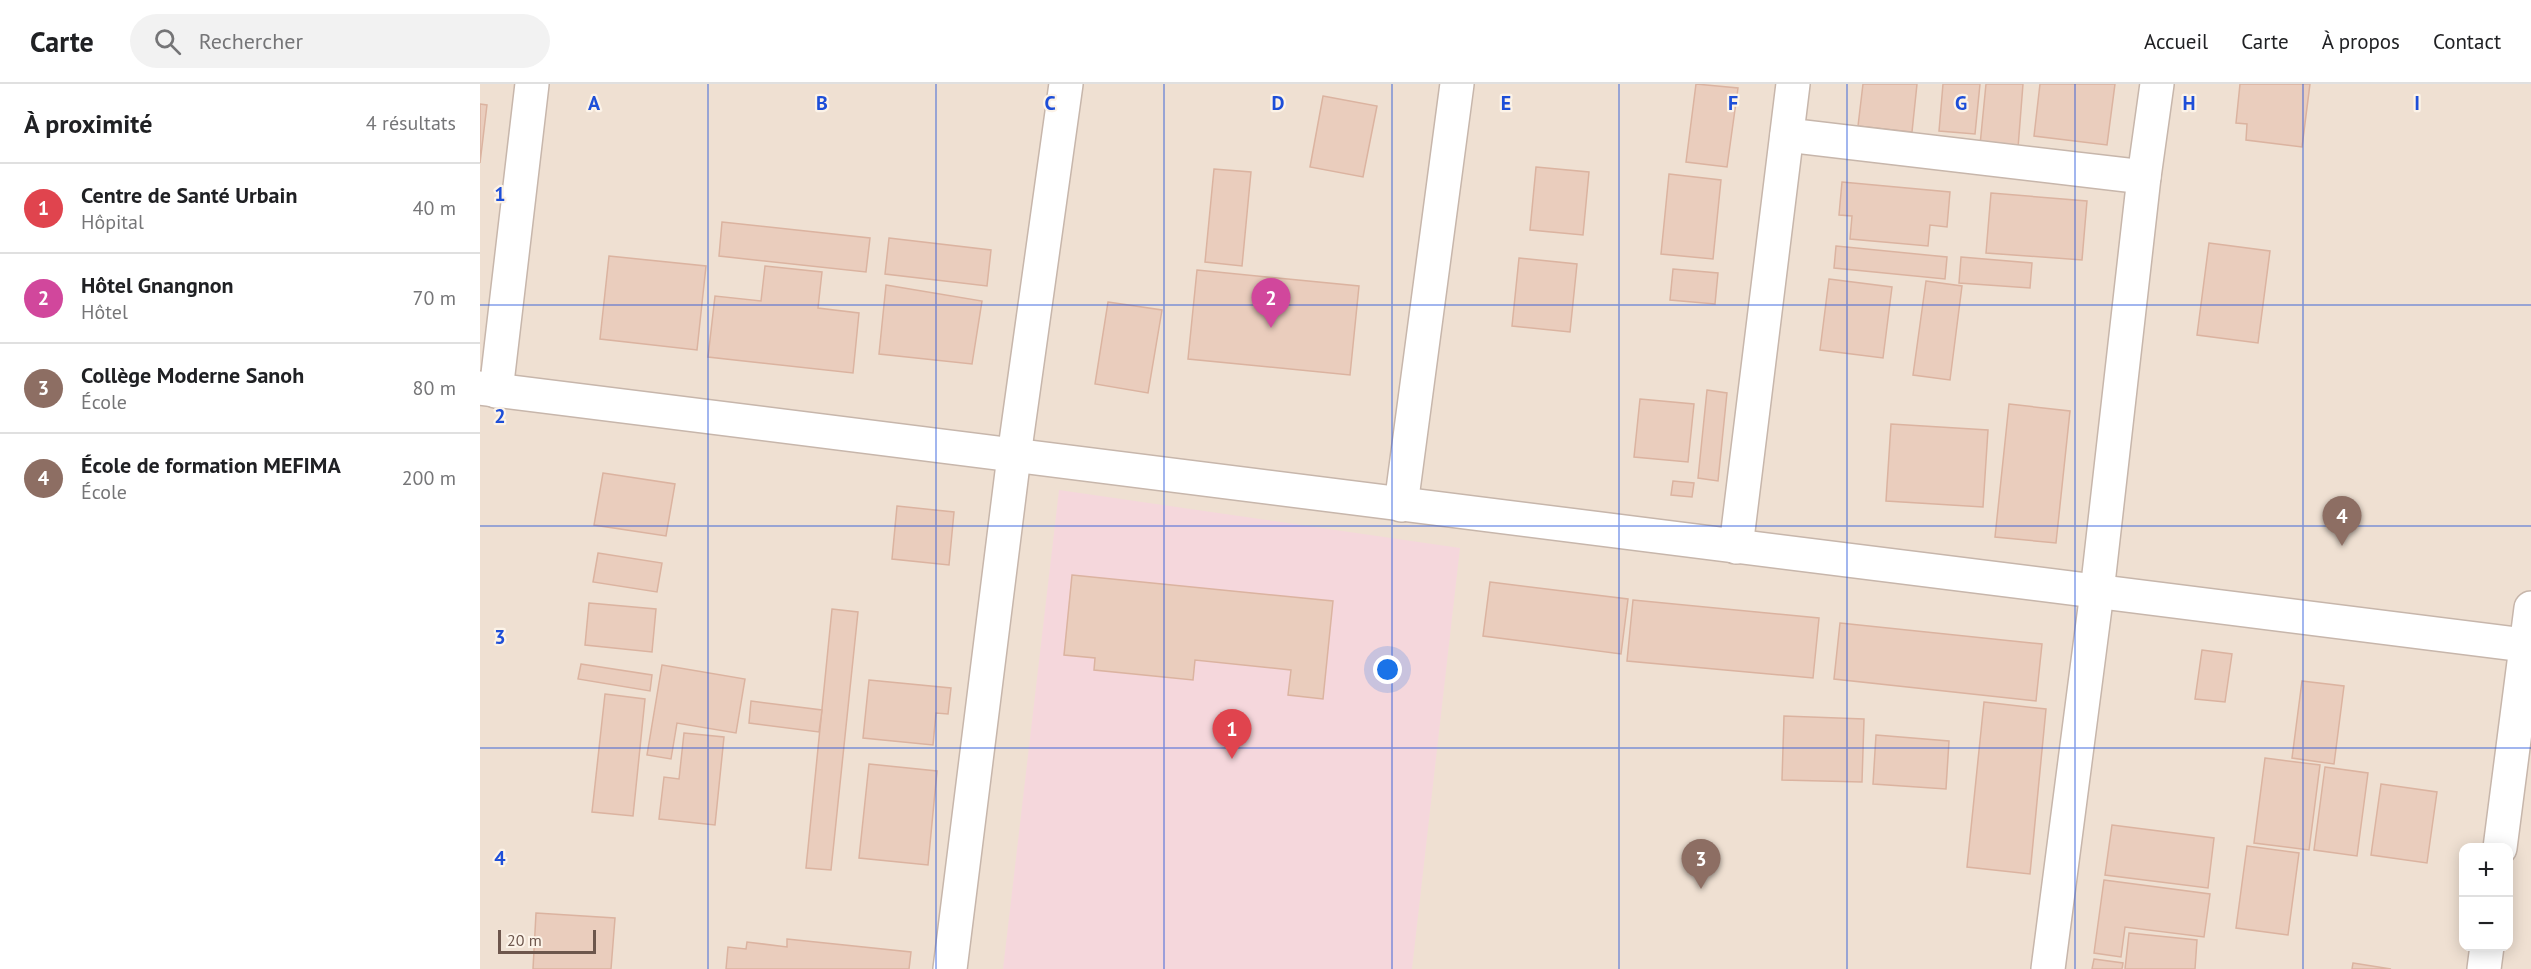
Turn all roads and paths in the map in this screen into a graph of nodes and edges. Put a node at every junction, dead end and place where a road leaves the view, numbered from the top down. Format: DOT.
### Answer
graph roads {
  1 [pos="532,84"];
  2 [pos="1066,84"];
  3 [pos="1457,84"];
  4 [pos="1793,84"];
  5 [pos="2157,84"];
  6 [pos="1787,135"];
  7 [pos="2144,177"];
  8 [pos="488,390"];
  9 [pos="1014,456"];
  10 [pos="1401,505"];
  11 [pos="1736,547"];
  12 [pos="2097,592"];
  13 [pos="2531,608"];
  14 [pos="2529,646"];
  15 [pos="2501,843"];
  16 [pos="2486,951"];
  17 [pos="950,969"];
  18 [pos="2048,969"];
  19 [pos="2484,969"];
  1 -- 8 [label="street"];
  2 -- 9 [label="street"];
  3 -- 10 [label="street"];
  4 -- 6 [label="street"];
  5 -- 7 [label="street"];
  6 -- 7 [label="street"];
  6 -- 11 [label="street"];
  7 -- 12 [label="street"];
  8 -- 9 [label="street"];
  9 -- 10 [label="street"];
  9 -- 17 [label="street"];
  10 -- 11 [label="street"];
  11 -- 12 [label="street"];
  12 -- 14 [label="street"];
  12 -- 18 [label="street"];
  13 -- 14 [label="street"];
  14 -- 15 [label="street"];
  16 -- 19 [label="street"];
}
